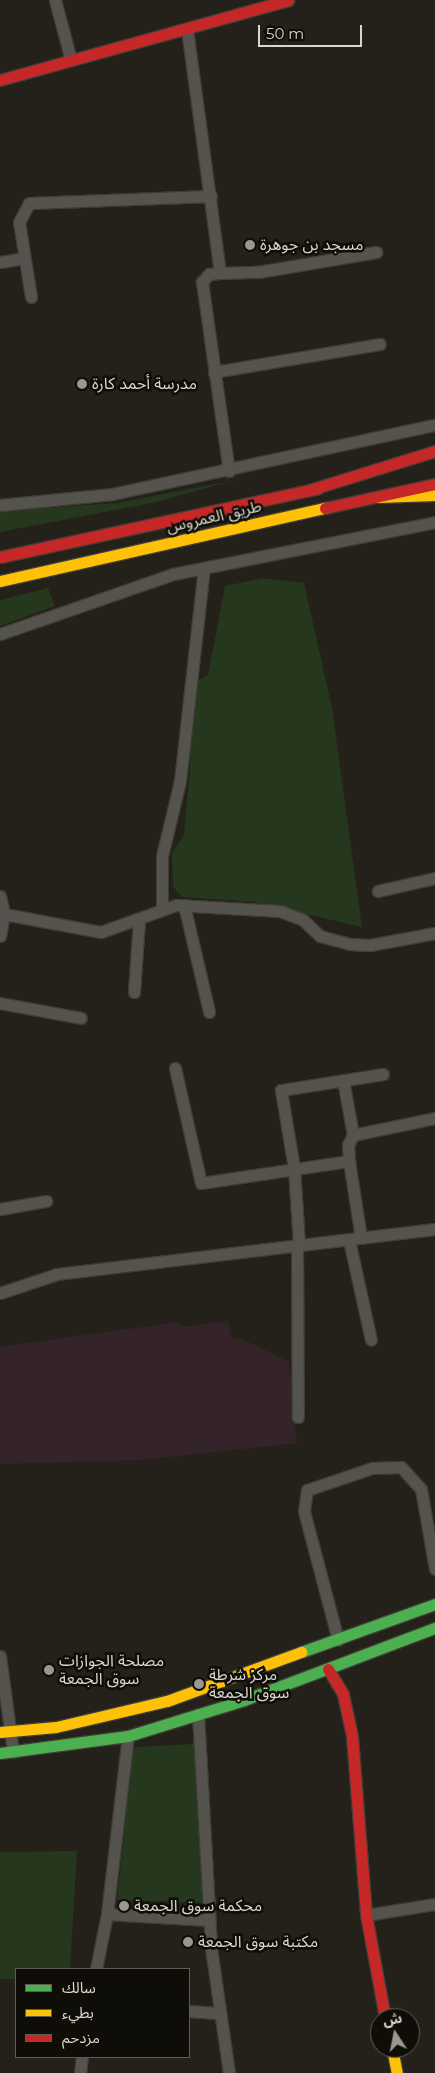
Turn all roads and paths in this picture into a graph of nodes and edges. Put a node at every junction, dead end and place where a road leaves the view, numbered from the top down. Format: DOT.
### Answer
graph roads {
  1 [pos="55,0"];
  2 [pos="288,0"];
  3 [pos="187,28"];
  4 [pos="71,60"];
  5 [pos="0,80"];
  6 [pos="211,196"];
  7 [pos="376,252"];
  8 [pos="25,258"];
  9 [pos="0,262"];
  10 [pos="220,273"];
  11 [pos="31,296"];
  12 [pos="380,344"];
  13 [pos="214,372"];
  14 [pos="435,425"];
  15 [pos="435,451"];
  16 [pos="435,462"];
  17 [pos="229,471"];
  18 [pos="435,484"];
  19 [pos="306,490"];
  20 [pos="435,495"];
  21 [pos="377,497"];
  22 [pos="0,505"];
  23 [pos="435,522"];
  24 [pos="0,557"];
  25 [pos="204,568"];
  26 [pos="0,581"];
  27 [pos="0,634"];
  28 [pos="435,878"];
  29 [pos="378,891"];
  30 [pos="0,896"];
  31 [pos="184,905"];
  32 [pos="162,908"];
  33 [pos="4,914"];
  34 [pos="138,920"];
  35 [pos="435,933"];
  36 [pos="0,936"];
  37 [pos="134,992"];
  38 [pos="0,1003"];
  39 [pos="209,1012"];
  40 [pos="81,1018"];
  41 [pos="175,1068"];
  42 [pos="383,1074"];
  43 [pos="343,1080"];
  44 [pos="435,1118"];
  45 [pos="353,1135"];
  46 [pos="349,1161"];
  47 [pos="294,1168"];
  48 [pos="46,1201"];
  49 [pos="0,1209"];
  50 [pos="435,1229"];
  51 [pos="361,1238"];
  52 [pos="349,1240"];
  53 [pos="298,1245"];
  54 [pos="0,1293"];
  55 [pos="371,1340"];
  56 [pos="298,1417"];
  57 [pos="435,1569"];
  58 [pos="435,1604"];
  59 [pos="435,1628"];
  60 [pos="338,1640"];
  61 [pos="0,1656"];
  62 [pos="328,1669"];
  63 [pos="198,1714"];
  64 [pos="6,1731"];
  65 [pos="128,1736"];
  66 [pos="13,1752"];
  67 [pos="0,1753"];
  68 [pos="435,1904"];
  69 [pos="107,1914"];
  70 [pos="366,1914"];
  71 [pos="209,1920"];
  72 [pos="96,1968"];
  73 [pos="383,2008"];
  74 [pos="190,2011"];
  75 [pos="220,2013"];
  76 [pos="82,2058"];
  77 [pos="394,2058"];
  78 [pos="80,2073"];
  79 [pos="230,2073"];
  80 [pos="397,2073"];
  1 -- 4 [label="street"];
  2 -- 3 [label="main road"];
  3 -- 4 [label="main road"];
  3 -- 6 [label="street"];
  4 -- 5 [label="main road"];
  6 -- 8 [label="street"];
  6 -- 10 [label="street"];
  7 -- 10 [label="street"];
  8 -- 9 [label="street"];
  8 -- 11 [label="street"];
  10 -- 13 [label="street"];
  12 -- 13 [label="street"];
  13 -- 17 [label="street"];
  14 -- 17 [label="street"];
  15 -- 19 [label="main road"];
  16 -- 19 [label="main road, طريق العمروس"];
  17 -- 22 [label="street"];
  18 -- 21 [label="main road, طريق العمروس"];
  19 -- 24 [label="main road, طريق العمروس"];
  20 -- 21 [label="main road"];
  21 -- 26 [label="main road, طريق العمروس"];
  23 -- 25 [label="street"];
  25 -- 27 [label="street"];
  25 -- 32 [label="street"];
  28 -- 29 [label="street"];
  30 -- 33 [label="street"];
  31 -- 32 [label="street"];
  31 -- 35 [label="street"];
  31 -- 39 [label="street"];
  32 -- 34 [label="street"];
  33 -- 34 [label="street"];
  33 -- 36 [label="street"];
  34 -- 37 [label="street"];
  38 -- 40 [label="street"];
  41 -- 47 [label="street"];
  42 -- 43 [label="street"];
  43 -- 45 [label="street"];
  43 -- 47 [label="street"];
  44 -- 45 [label="street"];
  45 -- 46 [label="street"];
  46 -- 47 [label="street"];
  46 -- 51 [label="street"];
  47 -- 53 [label="street"];
  48 -- 49 [label="street"];
  50 -- 51 [label="street"];
  51 -- 52 [label="street"];
  52 -- 53 [label="street"];
  52 -- 55 [label="street"];
  53 -- 54 [label="street"];
  53 -- 56 [label="street"];
  57 -- 60 [label="street"];
  58 -- 60 [label="main road"];
  59 -- 62 [label="main road"];
  60 -- 64 [label="main road"];
  61 -- 64 [label="street"];
  62 -- 63 [label="main road"];
  62 -- 70 [label="main road"];
  63 -- 65 [label="main road"];
  63 -- 71 [label="street"];
  64 -- 66 [label="street"];
  65 -- 66 [label="main road"];
  65 -- 69 [label="street"];
  66 -- 67 [label="main road"];
  68 -- 70 [label="street"];
  69 -- 71 [label="street"];
  69 -- 72 [label="street"];
  70 -- 73 [label="main road"];
  71 -- 75 [label="street"];
  74 -- 75 [label="street"];
  75 -- 79 [label="street"];
  76 -- 78 [label="street"];
  77 -- 80 [label="main road"];
}
